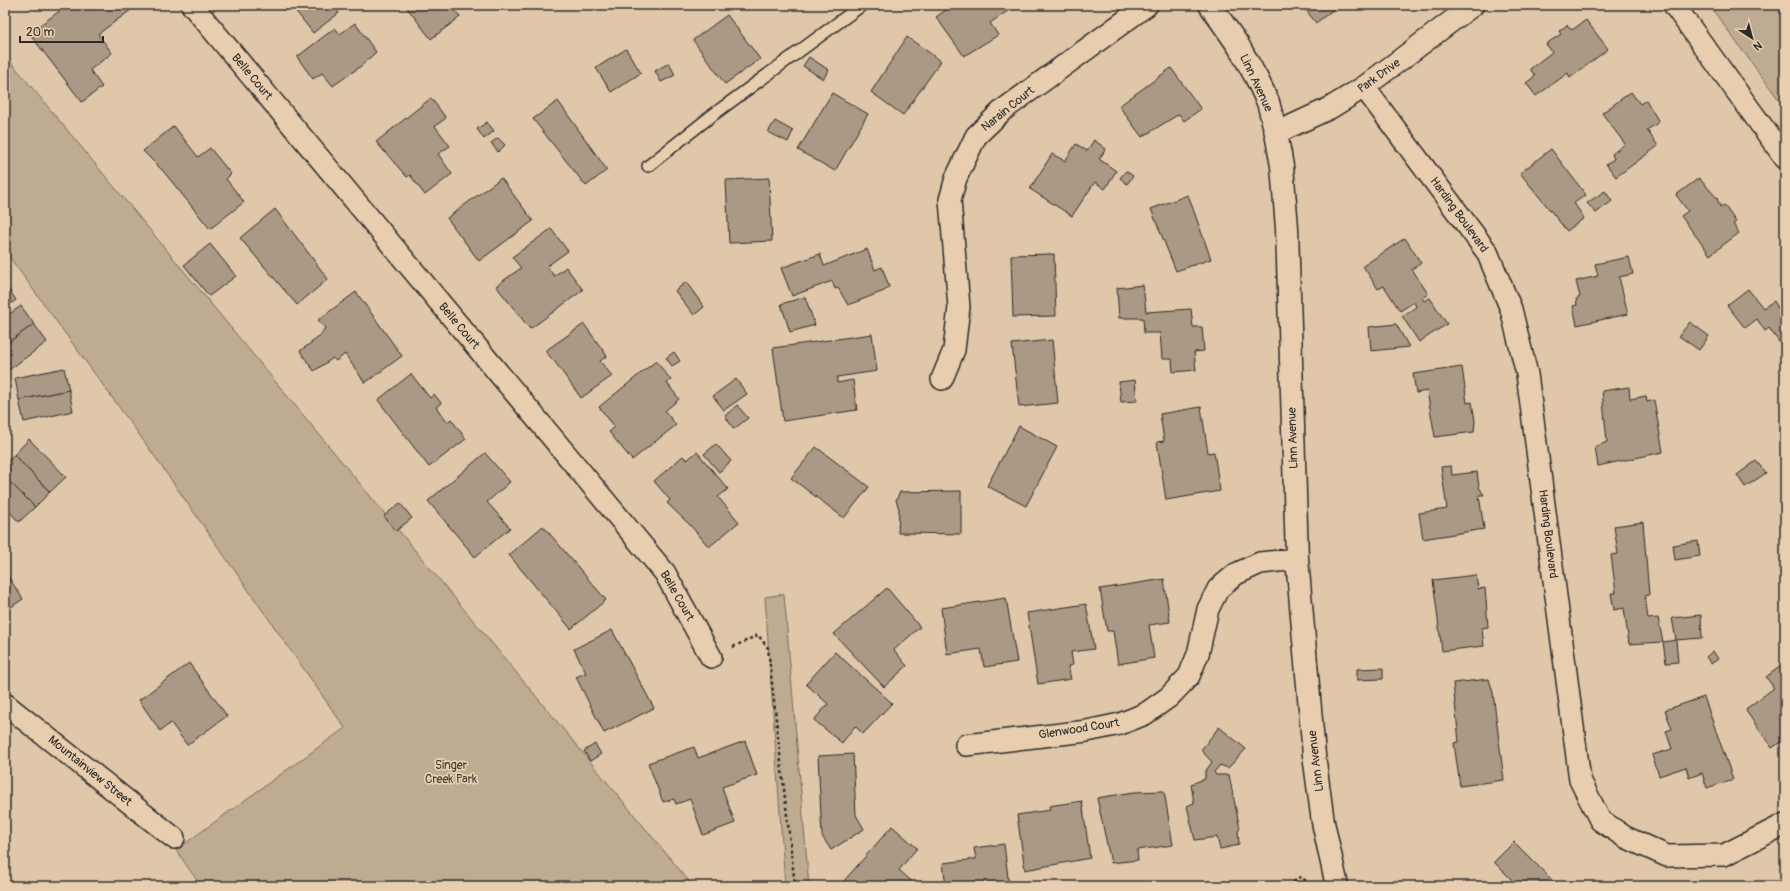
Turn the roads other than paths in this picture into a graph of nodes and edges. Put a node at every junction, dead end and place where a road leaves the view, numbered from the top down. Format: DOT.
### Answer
graph roads {
  1 [pos="192,5"];
  2 [pos="862,5"];
  3 [pos="1147,5"];
  4 [pos="1210,5"];
  5 [pos="1473,5"];
  6 [pos="1674,5"];
  7 [pos="1364,88"];
  8 [pos="1276,132"];
  9 [pos="1785,158"];
  10 [pos="648,166"];
  11 [pos="942,379"];
  12 [pos="1297,559"];
  13 [pos="711,657"];
  14 [pos="5,704"];
  15 [pos="966,745"];
  16 [pos="1785,824"];
  17 [pos="174,838"];
  18 [pos="1337,886"];
  1 -- 13 [label="street, Belle Court"];
  2 -- 10 [label="lane"];
  3 -- 11 [label="street, Narain Court"];
  4 -- 8 [label="main road, Linn Avenue"];
  5 -- 7 [label="street, Park Drive"];
  6 -- 9 [label="street"];
  7 -- 8 [label="street, Park Drive"];
  7 -- 16 [label="street, Harding Boulevard"];
  8 -- 12 [label="main road, Linn Avenue"];
  12 -- 15 [label="street, Glenwood Court"];
  12 -- 18 [label="main road, Linn Avenue"];
  14 -- 17 [label="street, Mountainview Street"];
}
